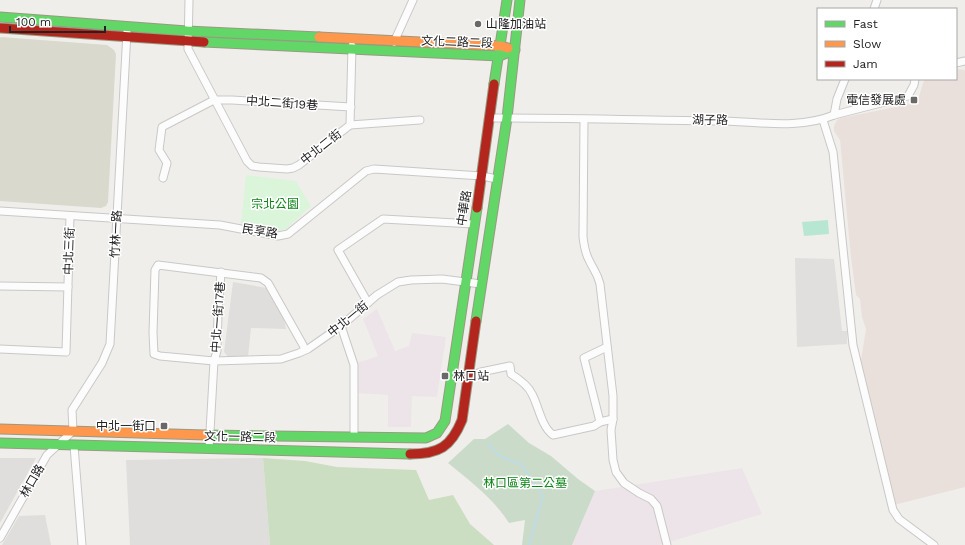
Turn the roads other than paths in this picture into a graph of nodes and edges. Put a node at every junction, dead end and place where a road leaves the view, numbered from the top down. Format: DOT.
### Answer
graph roads {
  1 [pos="189,0"];
  2 [pos="413,0"];
  3 [pos="507,0"];
  4 [pos="520,0"];
  5 [pos="0,17"];
  6 [pos="127,27"];
  7 [pos="0,28"];
  8 [pos="188,31"];
  9 [pos="127,38"];
  10 [pos="352,40"];
  11 [pos="187,41"];
  12 [pos="394,42"];
  13 [pos="501,46"];
  14 [pos="352,50"];
  15 [pos="515,50"];
  16 [pos="499,56"];
  17 [pos="845,80"];
  18 [pos="915,80"];
  19 [pos="214,100"];
  20 [pos="351,107"];
  21 [pos="834,115"];
  22 [pos="489,118"];
  23 [pos="508,118"];
  24 [pos="584,119"];
  25 [pos="420,120"];
  26 [pos="823,120"];
  27 [pos="350,124"];
  28 [pos="482,176"];
  29 [pos="163,178"];
  30 [pos="497,179"];
  31 [pos="0,211"];
  32 [pos="70,216"];
  33 [pos="116,218"];
  34 [pos="474,224"];
  35 [pos="221,272"];
  36 [pos="465,282"];
  37 [pos="481,284"];
  38 [pos="0,286"];
  39 [pos="68,287"];
  40 [pos="368,303"];
  41 [pos="341,326"];
  42 [pos="607,348"];
  43 [pos="0,349"];
  44 [pos="305,350"];
  45 [pos="214,361"];
  46 [pos="467,377"];
  47 [pos="613,419"];
  48 [pos="445,421"];
  49 [pos="600,422"];
  50 [pos="0,429"];
  51 [pos="73,431"];
  52 [pos="209,435"];
  53 [pos="354,437"];
  54 [pos="0,443"];
  55 [pos="58,446"];
  56 [pos="74,446"];
  57 [pos="209,449"];
  58 [pos="0,538"];
  59 [pos="82,545"];
  60 [pos="667,545"];
  61 [pos="934,545"];
  1 -- 8 [label="street"];
  2 -- 12 [label="street"];
  3 -- 13 [label="main road, 中華路"];
  4 -- 15 [label="main road"];
  5 -- 6 [label="main road, 文化二路二段"];
  6 -- 8 [label="main road, 文化二路二段"];
  6 -- 9 [label="street, 竹林一路"];
  7 -- 9 [label="main road, 文化二路二段"];
  8 -- 10 [label="main road, 文化二路二段"];
  8 -- 11 [label="street"];
  9 -- 11 [label="main road, 文化二路二段"];
  9 -- 33 [label="street, 竹林一路"];
  10 -- 12 [label="main road, 文化二路二段"];
  10 -- 14 [label="street, 中北二街"];
  11 -- 14 [label="main road, 文化二路二段"];
  11 -- 19 [label="street, 中北二街"];
  12 -- 13 [label="main road, 文化二路二段"];
  13 -- 15 [label="main road, 文化二路二段"];
  13 -- 16 [label="main road, 中華路"];
  14 -- 16 [label="main road, 文化二路二段"];
  14 -- 20 [label="street, 中北二街"];
  15 -- 16 [label="main road, 文化二路二段"];
  15 -- 23 [label="main road"];
  16 -- 22 [label="main road, 中華路"];
  17 -- 21 [label="street"];
  18 -- 21 [label="street, 湖子路"];
  19 -- 20 [label="street, 中北二街19巷"];
  19 -- 27 [label="street, 中北二街"];
  19 -- 29 [label="street"];
  20 -- 27 [label="street, 中北二街"];
  21 -- 26 [label="street, 湖子路"];
  22 -- 23 [label="street, 湖子路"];
  22 -- 28 [label="main road, 中華路"];
  23 -- 24 [label="street, 湖子路"];
  23 -- 30 [label="main road"];
  24 -- 26 [label="street, 湖子路"];
  24 -- 42 [label="street"];
  25 -- 27 [label="street"];
  26 -- 61 [label="street"];
  28 -- 30 [label="street, 民享路"];
  28 -- 33 [label="street, 民享路"];
  28 -- 34 [label="main road, 中華路"];
  30 -- 37 [label="main road"];
  31 -- 32 [label="street, 民享路"];
  32 -- 33 [label="street, 民享路"];
  32 -- 39 [label="street, 中北三街"];
  33 -- 51 [label="street, 竹林一路"];
  34 -- 36 [label="main road, 中華路"];
  34 -- 40 [label="street"];
  35 -- 44 [label="street"];
  35 -- 45 [label="street, 中北一街17巷"];
  35 -- 45 [label="street, 中北一街"];
  36 -- 37 [label="street, 中北一街"];
  36 -- 40 [label="street, 中北一街"];
  36 -- 48 [label="main road, 中華路"];
  37 -- 46 [label="main road"];
  38 -- 39 [label="street, 中北三街"];
  39 -- 43 [label="street, 中北三街"];
  40 -- 41 [label="street, 中北一街"];
  41 -- 44 [label="street, 中北一街"];
  41 -- 53 [label="street"];
  42 -- 47 [label="street"];
  42 -- 49 [label="street"];
  44 -- 45 [label="street, 中北一街"];
  45 -- 52 [label="street"];
  46 -- 49 [label="street"];
  46 -- 57 [label="main road, 文化一路二段"];
  47 -- 49 [label="street"];
  47 -- 60 [label="street"];
  48 -- 53 [label="main road, 文化一路二段"];
  50 -- 51 [label="main road, 文化一路二段"];
  51 -- 52 [label="main road, 文化一路二段"];
  51 -- 55 [label="street, 林口路"];
  51 -- 56 [label="main road"];
  52 -- 53 [label="main road, 文化一路二段"];
  52 -- 57 [label="street"];
  54 -- 55 [label="main road, 文化一路二段"];
  55 -- 56 [label="main road, 文化一路二段"];
  55 -- 58 [label="street, 林口路"];
  56 -- 57 [label="main road, 文化一路二段"];
  56 -- 59 [label="street"];
}
